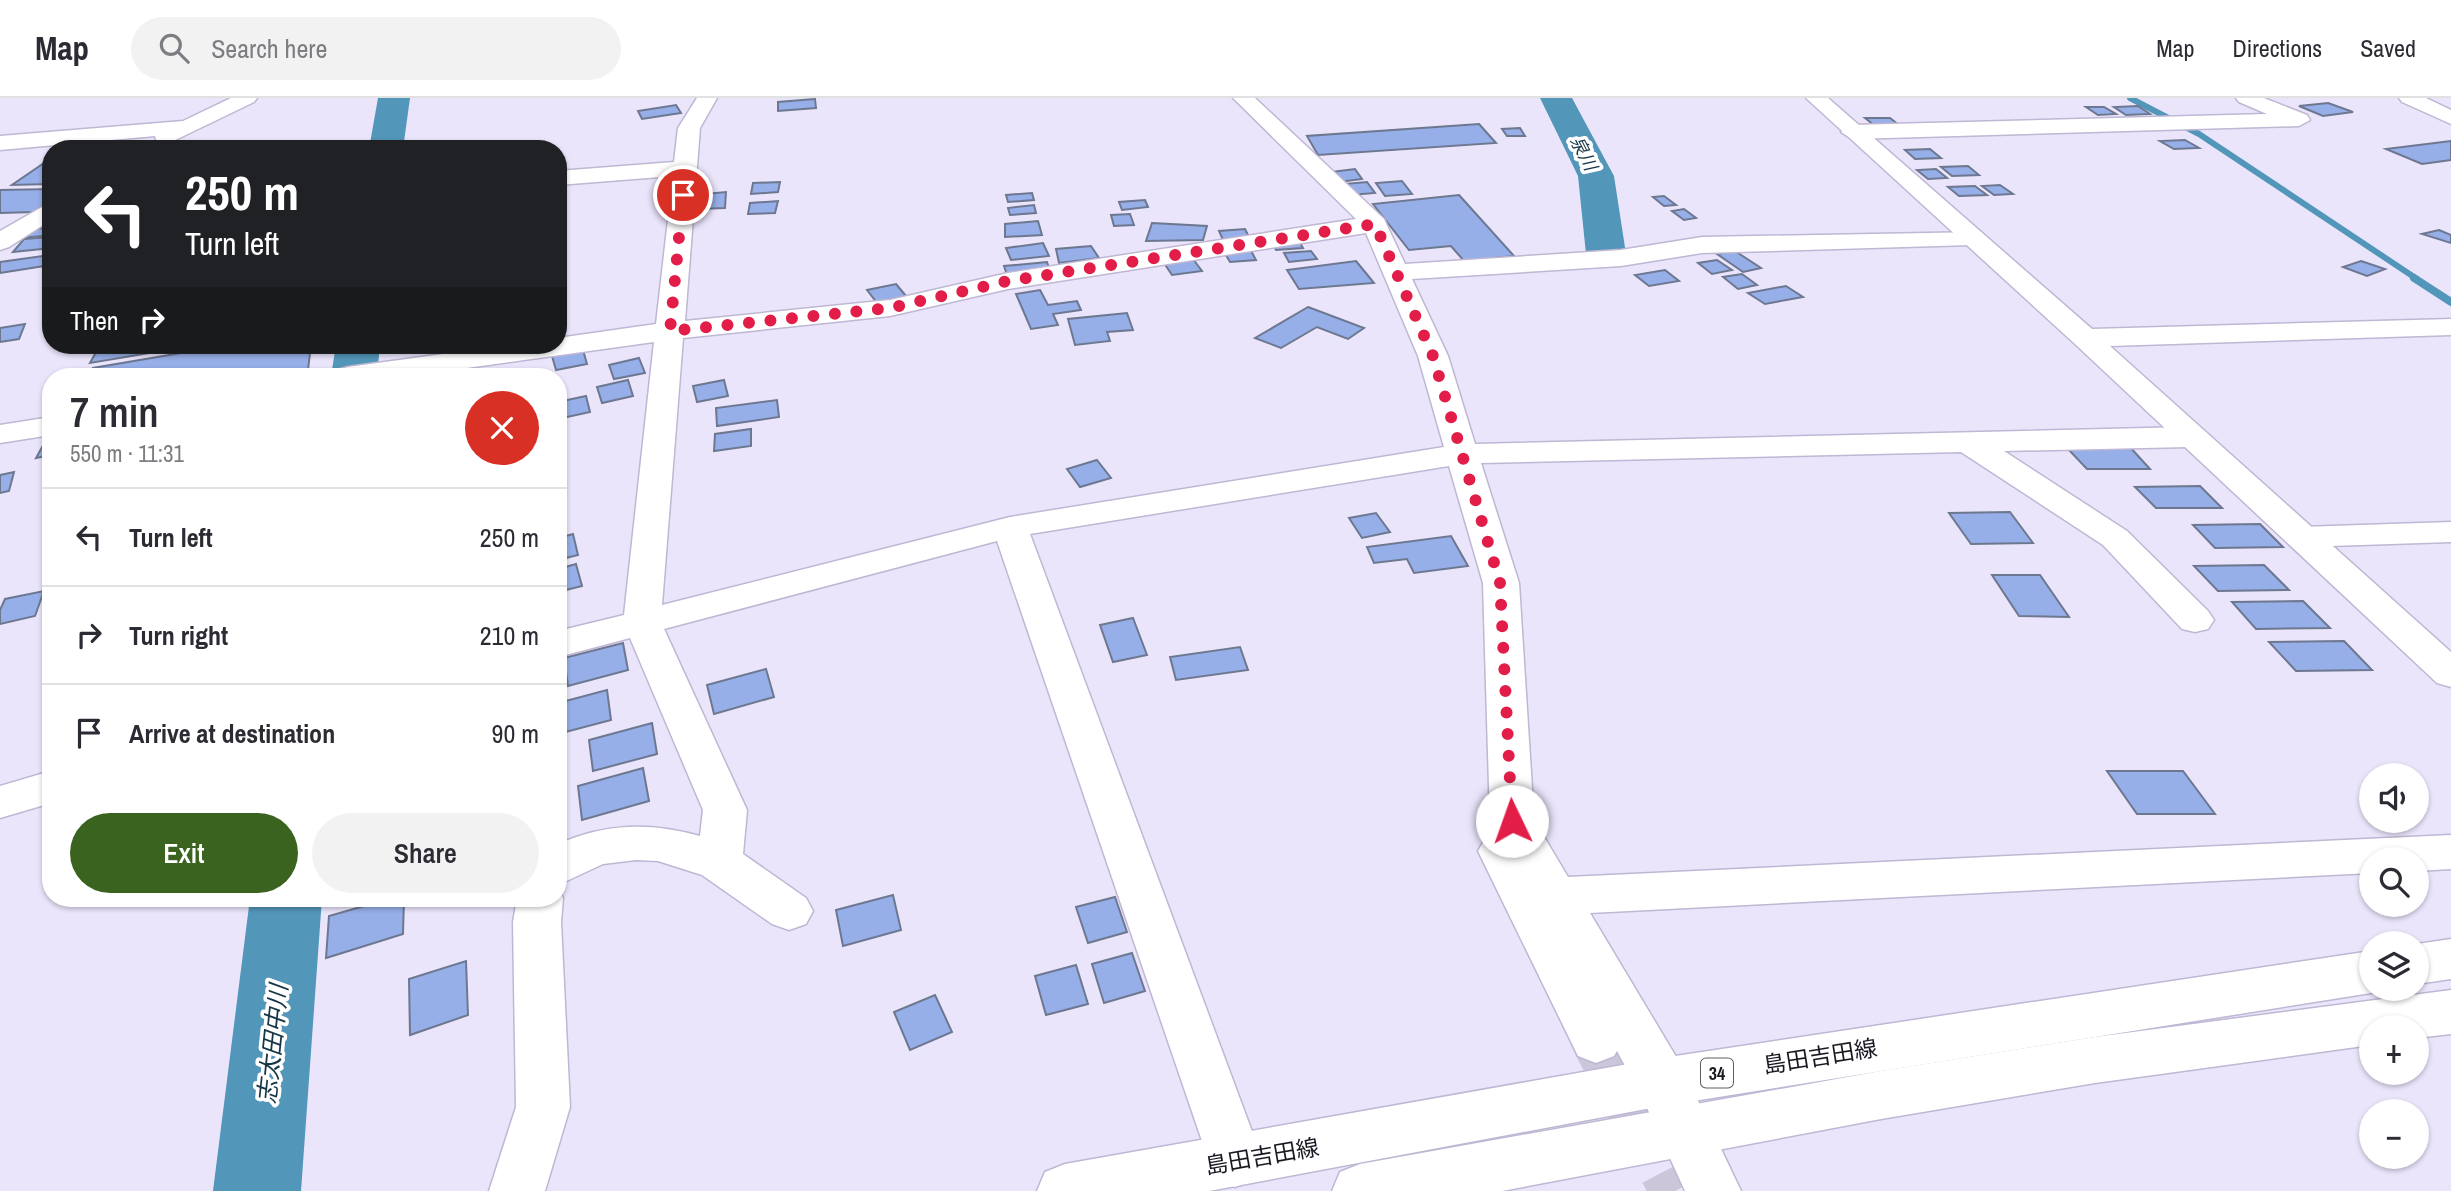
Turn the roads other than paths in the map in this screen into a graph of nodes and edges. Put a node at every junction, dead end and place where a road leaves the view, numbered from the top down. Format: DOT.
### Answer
graph roads {
  1 [pos="247,98"];
  2 [pos="707,98"];
  3 [pos="1243,98"];
  4 [pos="1816,98"];
  5 [pos="2246,98"];
  6 [pos="2409,98"];
  7 [pos="2451,118"];
  8 [pos="186,127"];
  9 [pos="1852,132"];
  10 [pos="164,140"];
  11 [pos="0,143"];
  12 [pos="685,168"];
  13 [pos="567,177"];
  14 [pos="42,215"];
  15 [pos="1375,224"];
  16 [pos="1972,237"];
  17 [pos="0,242"];
  18 [pos="1396,272"];
  19 [pos="2451,327"];
  20 [pos="670,331"];
  21 [pos="2085,338"];
  22 [pos="567,345"];
  23 [pos="505,354"];
  24 [pos="404,368"];
  25 [pos="42,427"];
  26 [pos="0,434"];
  27 [pos="2189,437"];
  28 [pos="1971,444"];
  29 [pos="1461,454"];
  30 [pos="1010,527"];
  31 [pos="2451,532"];
  32 [pos="2301,537"];
  33 [pos="2195,620"];
  34 [pos="642,621"];
  35 [pos="567,642"];
  36 [pos="2451,674"];
  37 [pos="42,790"];
  38 [pos="0,802"];
  39 [pos="1518,833"];
  40 [pos="2451,852"];
  41 [pos="567,862"];
  42 [pos="719,863"];
  43 [pos="1554,896"];
  44 [pos="539,907"];
  45 [pos="789,911"];
  46 [pos="2451,959"];
  47 [pos="2429,962"];
  48 [pos="2359,974"];
  49 [pos="2451,1012"];
  50 [pos="1596,1040"];
  51 [pos="1662,1082"];
  52 [pos="1686,1131"];
  53 [pos="1235,1161"];
  54 [pos="517,1191"];
  55 [pos="1065,1191"];
  56 [pos="1360,1191"];
  57 [pos="1713,1191"];
  1 -- 8 [label="street"];
  2 -- 12 [label="street"];
  3 -- 15 [label="street"];
  4 -- 9 [label="street"];
  5 -- 9 [label="street"];
  6 -- 7 [label="street"];
  8 -- 10 [label="street"];
  8 -- 11 [label="street"];
  9 -- 16 [label="street"];
  12 -- 13 [label="street"];
  12 -- 20 [label="street"];
  14 -- 17 [label="street"];
  15 -- 18 [label="street"];
  15 -- 20 [label="street"];
  16 -- 18 [label="street"];
  16 -- 21 [label="street"];
  18 -- 29 [label="street"];
  19 -- 21 [label="street"];
  20 -- 22 [label="street"];
  20 -- 34 [label="street"];
  21 -- 27 [label="street"];
  23 -- 24 [label="street"];
  25 -- 26 [label="street"];
  27 -- 28 [label="street"];
  27 -- 32 [label="street"];
  28 -- 29 [label="street"];
  28 -- 33 [label="street"];
  29 -- 30 [label="street"];
  29 -- 39 [label="street"];
  30 -- 34 [label="street"];
  30 -- 53 [label="street"];
  31 -- 32 [label="street"];
  32 -- 36 [label="street"];
  34 -- 35 [label="street"];
  34 -- 42 [label="street"];
  37 -- 38 [label="street"];
  39 -- 43 [label="street"];
  39 -- 50 [label="street"];
  40 -- 43 [label="street"];
  41 -- 42 [label="street"];
  42 -- 45 [label="street"];
  43 -- 51 [label="street"];
  44 -- 54 [label="street"];
  46 -- 47 [label="street"];
  48 -- 51 [label="street, 島田吉田線 / 34"];
  49 -- 52 [label="street"];
  51 -- 52 [label="street"];
  51 -- 53 [label="street, 島田吉田線 / 34"];
  52 -- 56 [label="street"];
  52 -- 57 [label="street"];
  53 -- 55 [label="street, 島田吉田線 / 34"];
}
